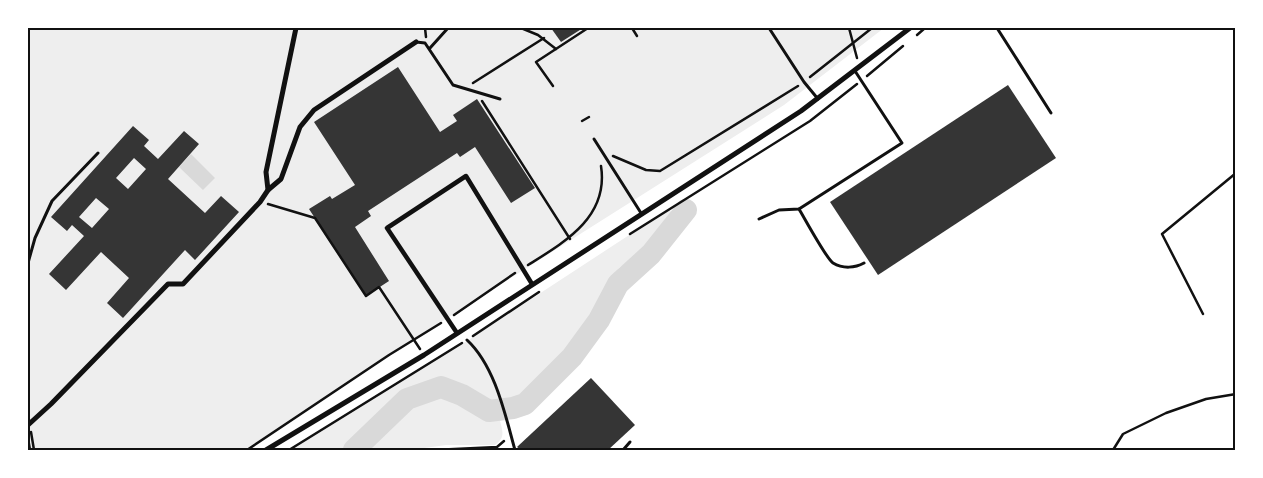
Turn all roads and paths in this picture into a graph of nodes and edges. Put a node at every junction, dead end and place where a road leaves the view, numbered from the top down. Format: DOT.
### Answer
graph roads {
  1 [pos="296,28"];
  2 [pos="448,28"];
  3 [pos="521,28"];
  4 [pos="588,28"];
  5 [pos="632,28"];
  6 [pos="769,28"];
  7 [pos="849,28"];
  8 [pos="872,28"];
  9 [pos="910,28"];
  10 [pos="997,28"];
  11 [pos="637,36"];
  12 [pos="544,38"];
  13 [pos="416,42"];
  14 [pos="853,42"];
  15 [pos="430,48"];
  16 [pos="556,49"];
  17 [pos="858,59"];
  18 [pos="855,71"];
  19 [pos="804,82"];
  20 [pos="553,86"];
  21 [pos="464,88"];
  22 [pos="476,92"];
  23 [pos="500,98"];
  24 [pos="818,100"];
  25 [pos="1051,113"];
  26 [pos="589,117"];
  27 [pos="582,121"];
  28 [pos="594,140"];
  29 [pos="599,147"];
  30 [pos="98,153"];
  31 [pos="601,164"];
  32 [pos="1236,173"];
  33 [pos="268,190"];
  34 [pos="260,202"];
  35 [pos="799,209"];
  36 [pos="642,213"];
  37 [pos="759,220"];
  38 [pos="570,239"];
  39 [pos="28,263"];
  40 [pos="864,263"];
  41 [pos="523,268"];
  42 [pos="532,284"];
  43 [pos="1203,314"];
  44 [pos="448,319"];
  45 [pos="457,333"];
  46 [pos="413,340"];
  47 [pos="466,340"];
  48 [pos="424,355"];
  49 [pos="1236,394"];
  50 [pos="28,425"];
  51 [pos="28,438"];
  52 [pos="504,439"];
  53 [pos="630,442"];
  54 [pos="30,450"];
  55 [pos="247,450"];
  56 [pos="266,450"];
  57 [pos="289,450"];
  58 [pos="433,450"];
  59 [pos="514,450"];
  60 [pos="622,450"];
  61 [pos="1113,450"];
  1 -- 33 [label="street"];
  2 -- 15 [label="lane"];
  3 -- 12 [label="path"];
  4 -- 16 [label="path"];
  5 -- 11 [label="path"];
  6 -- 19 [label="lane"];
  7 -- 14 [label="path"];
  8 -- 14 [label="path"];
  9 -- 18 [label="street"];
  10 -- 25 [label="lane"];
  12 -- 16 [label="path"];
  12 -- 21 [label="path"];
  13 -- 15 [label="lane"];
  13 -- 33 [label="street"];
  14 -- 17 [label="path"];
  14 -- 19 [label="path"];
  15 -- 21 [label="lane"];
  16 -- 20 [label="path"];
  18 -- 24 [label="street"];
  18 -- 35 [label="lane"];
  19 -- 24 [label="lane"];
  19 -- 29 [label="path"];
  21 -- 22 [label="lane"];
  22 -- 23 [label="lane"];
  22 -- 38 [label="path"];
  24 -- 36 [label="street"];
  26 -- 27 [label="path"];
  28 -- 29 [label="lane"];
  29 -- 36 [label="lane"];
  30 -- 39 [label="lane"];
  31 -- 38 [label="path"];
  32 -- 43 [label="path"];
  33 -- 34 [label="street"];
  34 -- 46 [label="path"];
  34 -- 50 [label="street"];
  35 -- 37 [label="lane"];
  35 -- 40 [label="lane"];
  36 -- 42 [label="street"];
  38 -- 41 [label="path"];
  41 -- 42 [label="street"];
  41 -- 44 [label="path"];
  41 -- 44 [label="street"];
  42 -- 45 [label="street"];
  44 -- 45 [label="street"];
  44 -- 46 [label="path"];
  45 -- 48 [label="street"];
  46 -- 48 [label="path"];
  46 -- 55 [label="path"];
  47 -- 57 [label="path"];
  47 -- 59 [label="lane"];
  48 -- 56 [label="street"];
  49 -- 61 [label="path"];
  51 -- 54 [label="path"];
  52 -- 58 [label="path"];
  53 -- 60 [label="lane"];
}
